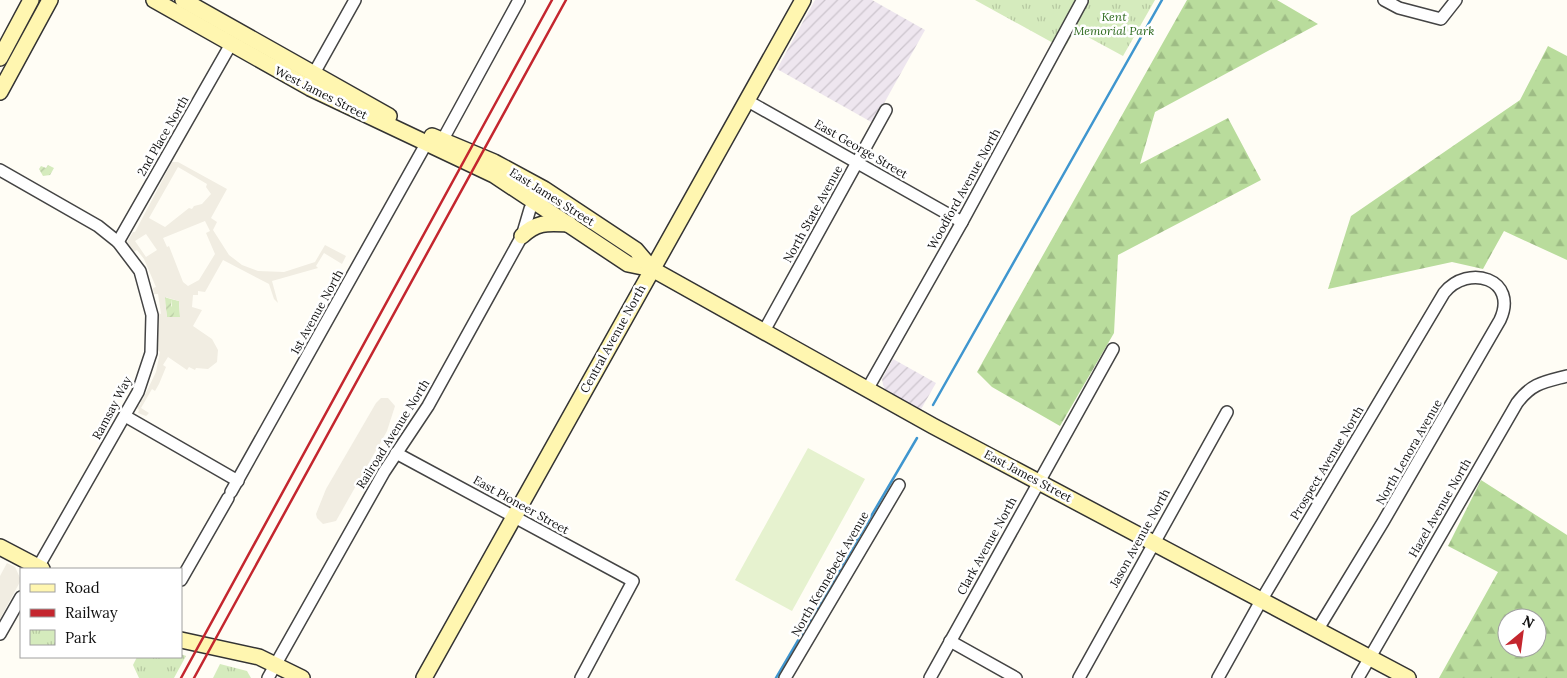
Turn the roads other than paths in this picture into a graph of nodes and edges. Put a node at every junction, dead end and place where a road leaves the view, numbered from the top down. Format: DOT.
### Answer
graph roads {
  1 [pos="31,0"];
  2 [pos="50,0"];
  3 [pos="154,0"];
  4 [pos="355,0"];
  5 [pos="519,0"];
  6 [pos="802,0"];
  7 [pos="1384,0"];
  8 [pos="1456,0"];
  9 [pos="1082,1"];
  10 [pos="192,2"];
  11 [pos="231,44"];
  12 [pos="0,58"];
  13 [pos="287,60"];
  14 [pos="313,75"];
  15 [pos="0,92"];
  16 [pos="746,100"];
  17 [pos="886,110"];
  18 [pos="442,141"];
  19 [pos="426,144"];
  20 [pos="857,163"];
  21 [pos="0,170"];
  22 [pos="494,175"];
  23 [pos="535,201"];
  24 [pos="962,222"];
  25 [pos="570,224"];
  26 [pos="522,236"];
  27 [pos="118,242"];
  28 [pos="652,269"];
  29 [pos="1495,285"];
  30 [pos="764,331"];
  31 [pos="1113,349"];
  32 [pos="1567,376"];
  33 [pos="868,388"];
  34 [pos="1227,412"];
  35 [pos="125,416"];
  36 [pos="396,452"];
  37 [pos="238,481"];
  38 [pos="1038,482"];
  39 [pos="898,485"];
  40 [pos="515,517"];
  41 [pos="1154,541"];
  42 [pos="0,547"];
  43 [pos="37,568"];
  44 [pos="40,568"];
  45 [pos="182,578"];
  46 [pos="20,599"];
  47 [pos="1262,599"];
  48 [pos="1318,629"];
  49 [pos="0,634"];
  50 [pos="182,640"];
  51 [pos="950,641"];
  52 [pos="1369,657"];
  53 [pos="276,664"];
  54 [pos="268,678"];
  55 [pos="302,678"];
  56 [pos="424,678"];
  57 [pos="582,678"];
  58 [pos="785,678"];
  59 [pos="930,678"];
  60 [pos="1016,678"];
  61 [pos="1079,678"];
  62 [pos="1218,678"];
  63 [pos="1358,678"];
  64 [pos="1408,678"];
  1 -- 12 [label="main road"];
  2 -- 15 [label="main road"];
  3 -- 11 [label="main road, West James Street"];
  4 -- 14 [label="street"];
  5 -- 18 [label="street"];
  6 -- 16 [label="main road, Central Avenue North"];
  7 -- 8 [label="street"];
  9 -- 24 [label="street, Woodford Avenue North"];
  10 -- 13 [label="main road, West James Street"];
  11 -- 13 [label="main road"];
  11 -- 19 [label="main road, West James Street"];
  11 -- 27 [label="street, 2nd Place North"];
  13 -- 14 [label="main road, West James Street"];
  14 -- 18 [label="main road, West James Street"];
  16 -- 20 [label="street, East George Street"];
  16 -- 28 [label="main road, Central Avenue North"];
  17 -- 20 [label="street, North State Avenue"];
  18 -- 28 [label="main road, East James Street"];
  19 -- 22 [label="main road, West James Street"];
  19 -- 37 [label="street, 1st Avenue North"];
  20 -- 24 [label="street, East George Street"];
  20 -- 30 [label="street, North State Avenue"];
  21 -- 27 [label="street, Ramsay Way"];
  22 -- 23 [label="main road, East James Street"];
  23 -- 25 [label="main road, East James Street"];
  23 -- 26 [label="street, Railroad Avenue North"];
  24 -- 33 [label="street, Woodford Avenue North"];
  25 -- 26 [label="main road"];
  25 -- 28 [label="main road, East James Street"];
  26 -- 36 [label="street, Railroad Avenue North"];
  27 -- 35 [label="street, Ramsay Way"];
  28 -- 30 [label="main road, East James Street"];
  28 -- 40 [label="main road, Central Avenue North"];
  29 -- 47 [label="street, Prospect Avenue North"];
  29 -- 48 [label="street, North Lenora Avenue"];
  30 -- 33 [label="main road, East James Street"];
  31 -- 38 [label="street, Clark Avenue North"];
  32 -- 52 [label="street, Hazel Avenue North"];
  33 -- 38 [label="main road, East James Street"];
  34 -- 41 [label="street, Jason Avenue North"];
  35 -- 37 [label="street"];
  35 -- 44 [label="street, Ramsay Way"];
  36 -- 40 [label="street, East Pioneer Street"];
  36 -- 53 [label="street, Railroad Avenue North"];
  37 -- 45 [label="street, 1st Avenue North"];
  38 -- 41 [label="main road, East James Street"];
  38 -- 51 [label="street, Clark Avenue North"];
  39 -- 58 [label="street, North Kennebeck Avenue"];
  40 -- 56 [label="main road, Central Avenue North"];
  40 -- 57 [label="street, East Pioneer Street"];
  41 -- 47 [label="main road, East James Street"];
  41 -- 61 [label="street, Jason Avenue North"];
  42 -- 43 [label="main road"];
  46 -- 49 [label="street"];
  47 -- 48 [label="main road, East James Street"];
  47 -- 62 [label="street, Prospect Avenue North"];
  48 -- 52 [label="main road, East James Street"];
  50 -- 53 [label="main road"];
  51 -- 59 [label="street, Clark Avenue North"];
  51 -- 60 [label="street"];
  52 -- 63 [label="street, Hazel Avenue North"];
  52 -- 64 [label="main road, East James Street"];
  53 -- 54 [label="street, Railroad Avenue North"];
  53 -- 55 [label="main road"];
}
